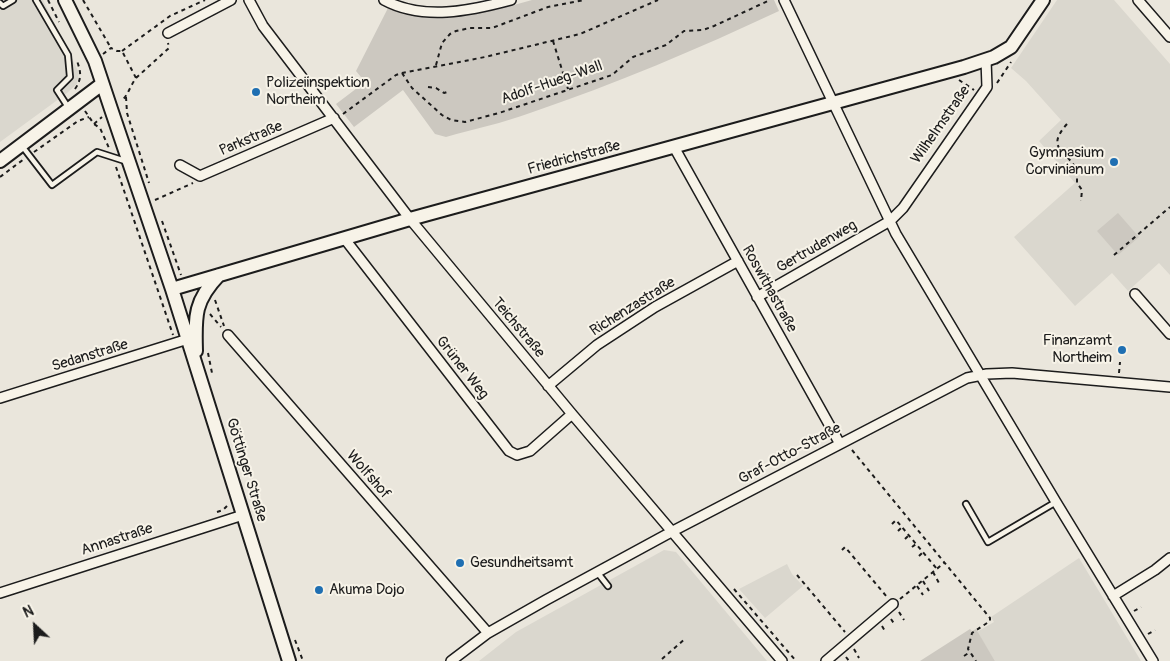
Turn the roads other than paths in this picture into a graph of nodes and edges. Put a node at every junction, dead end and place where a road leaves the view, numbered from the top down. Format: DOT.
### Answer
graph roads {
  1 [pos="14,0"];
  2 [pos="36,0"];
  3 [pos="65,0"];
  4 [pos="230,0"];
  5 [pos="249,0"];
  6 [pos="384,0"];
  7 [pos="511,0"];
  8 [pos="784,0"];
  9 [pos="1043,0"];
  10 [pos="1138,0"];
  11 [pos="0,3"];
  12 [pos="168,33"];
  13 [pos="1170,36"];
  14 [pos="986,60"];
  15 [pos="102,84"];
  16 [pos="834,102"];
  17 [pos="69,110"];
  18 [pos="334,118"];
  19 [pos="674,147"];
  20 [pos="25,150"];
  21 [pos="0,161"];
  22 [pos="129,163"];
  23 [pos="180,165"];
  24 [pos="410,220"];
  25 [pos="890,221"];
  26 [pos="344,238"];
  27 [pos="738,261"];
  28 [pos="219,275"];
  29 [pos="172,288"];
  30 [pos="1135,294"];
  31 [pos="757,297"];
  32 [pos="1170,334"];
  33 [pos="228,335"];
  34 [pos="188,339"];
  35 [pos="196,368"];
  36 [pos="980,375"];
  37 [pos="548,386"];
  38 [pos="1170,388"];
  39 [pos="0,398"];
  40 [pos="572,414"];
  41 [pos="843,442"];
  42 [pos="1056,502"];
  43 [pos="966,504"];
  44 [pos="243,515"];
  45 [pos="673,531"];
  46 [pos="1170,558"];
  47 [pos="597,572"];
  48 [pos="608,586"];
  49 [pos="0,593"];
  50 [pos="1114,596"];
  51 [pos="893,604"];
  52 [pos="488,633"];
  53 [pos="289,661"];
  54 [pos="452,661"];
  55 [pos="782,661"];
  56 [pos="826,661"];
  57 [pos="1153,661"];
  1 -- 11 [label="lane"];
  2 -- 17 [label="lane"];
  3 -- 15 [label="street, Göttinger Straße"];
  4 -- 12 [label="street"];
  5 -- 18 [label="street, Teichstraße"];
  6 -- 7 [label="street"];
  8 -- 16 [label="street"];
  9 -- 14 [label="street"];
  10 -- 13 [label="street"];
  14 -- 16 [label="street, Friedrichstraße"];
  14 -- 25 [label="street, Wilhelmstraße"];
  15 -- 17 [label="street"];
  15 -- 22 [label="street, Göttinger Straße"];
  16 -- 19 [label="street, Friedrichstraße"];
  16 -- 25 [label="street"];
  17 -- 20 [label="street"];
  18 -- 23 [label="street, Parkstraße"];
  18 -- 24 [label="street, Teichstraße"];
  19 -- 24 [label="street, Friedrichstraße"];
  19 -- 27 [label="street, Roswithastraße"];
  20 -- 21 [label="street"];
  20 -- 22 [label="lane"];
  22 -- 29 [label="street, Göttinger Straße"];
  24 -- 26 [label="street, Friedrichstraße"];
  24 -- 37 [label="street, Teichstraße"];
  25 -- 31 [label="street, Gertrudenweg"];
  25 -- 36 [label="street"];
  26 -- 28 [label="street, Friedrichstraße"];
  26 -- 40 [label="street, Grüner Weg"];
  27 -- 31 [label="street, Roswithastraße"];
  27 -- 37 [label="street, Richenzastraße"];
  28 -- 29 [label="street, Friedrichstraße"];
  28 -- 35 [label="street"];
  29 -- 34 [label="street, Göttinger Straße"];
  30 -- 32 [label="street"];
  31 -- 41 [label="street, Roswithastraße"];
  33 -- 52 [label="street, Wolfshof"];
  34 -- 35 [label="street, Göttinger Straße"];
  34 -- 39 [label="street, Sedanstraße"];
  35 -- 44 [label="street, Göttinger Straße"];
  36 -- 38 [label="street, Graf-Otto-Straße"];
  36 -- 41 [label="street, Graf-Otto-Straße"];
  36 -- 42 [label="street"];
  37 -- 40 [label="street, Teichstraße"];
  40 -- 45 [label="street, Teichstraße"];
  41 -- 45 [label="street, Graf-Otto-Straße"];
  42 -- 43 [label="lane"];
  42 -- 50 [label="street"];
  44 -- 49 [label="street, Annastraße"];
  44 -- 53 [label="street, Göttinger Straße"];
  45 -- 47 [label="street, Graf-Otto-Straße"];
  45 -- 55 [label="street, Teichstraße"];
  46 -- 50 [label="street"];
  47 -- 48 [label="lane"];
  47 -- 52 [label="street, Graf-Otto-Straße"];
  50 -- 57 [label="street"];
  51 -- 56 [label="street"];
  52 -- 54 [label="street, Graf-Otto-Straße"];
}
